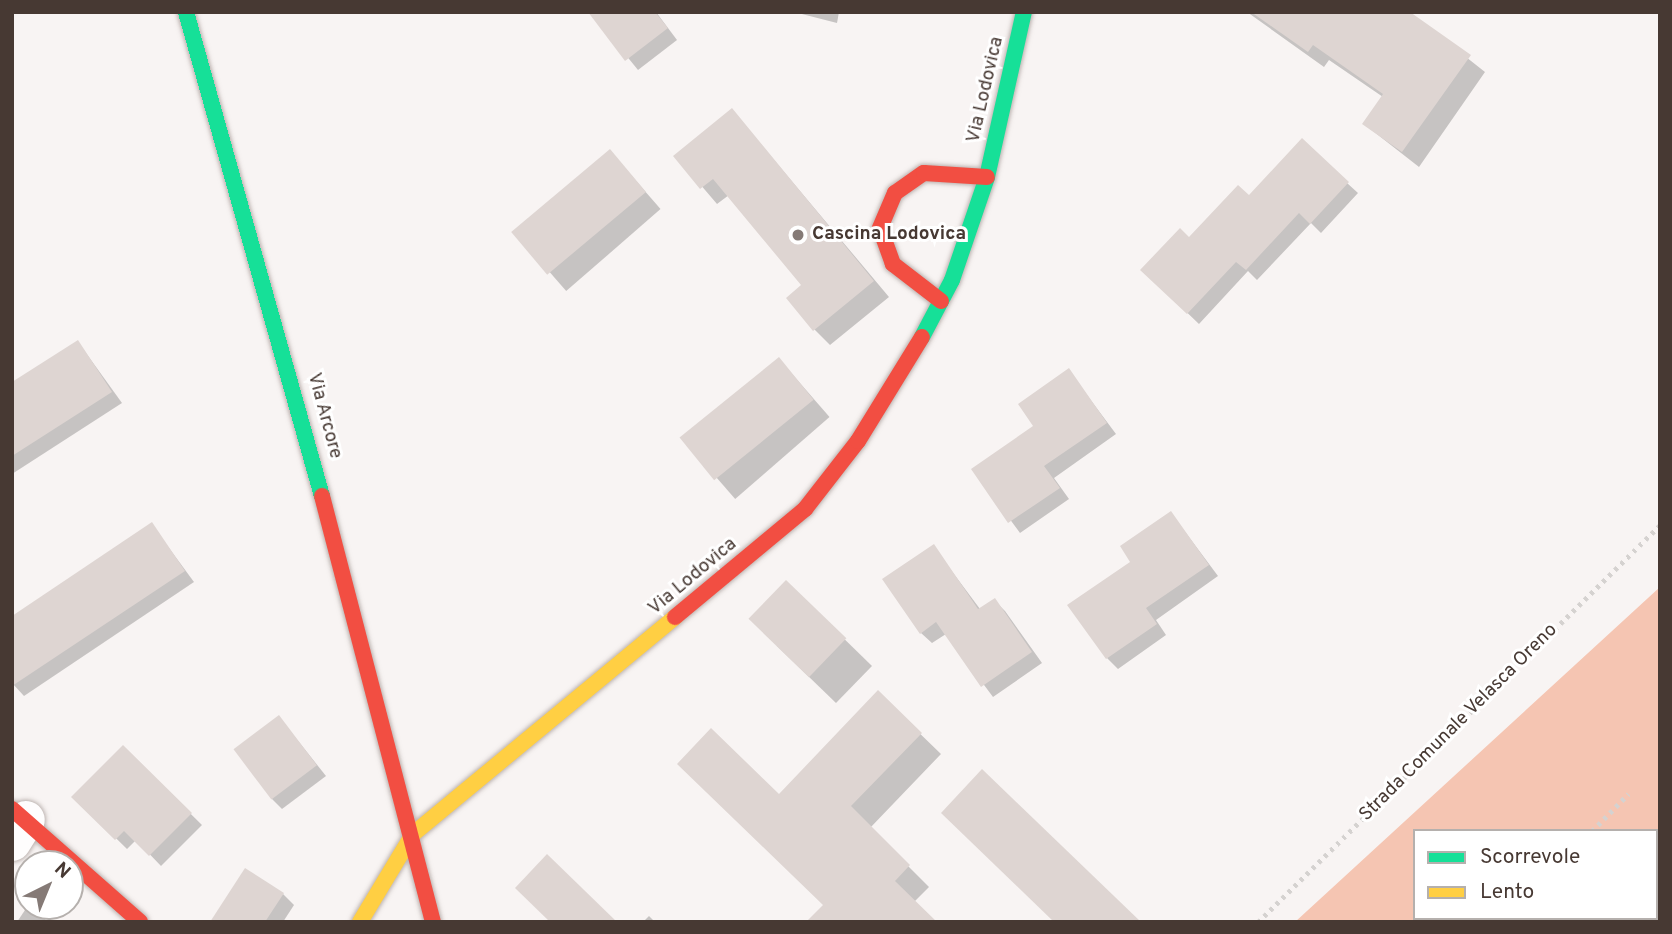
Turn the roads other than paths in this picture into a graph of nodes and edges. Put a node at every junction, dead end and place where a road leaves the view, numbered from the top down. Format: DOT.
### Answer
graph roads {
  1 [pos="186,12"];
  2 [pos="1024,12"];
  3 [pos="987,177"];
  4 [pos="941,301"];
  5 [pos="17,824"];
  6 [pos="413,834"];
  7 [pos="140,922"];
  8 [pos="360,922"];
  9 [pos="433,922"];
  1 -- 6 [label="street, Via Arcore"];
  2 -- 3 [label="street, Via Lodovica"];
  3 -- 4 [label="street, Via Lodovica"];
  3 -- 4 [label="street"];
  4 -- 6 [label="street, Via Lodovica"];
  5 -- 7 [label="street"];
  6 -- 8 [label="street, Via Lodovica"];
  6 -- 9 [label="street, Via Arcore"];
}
